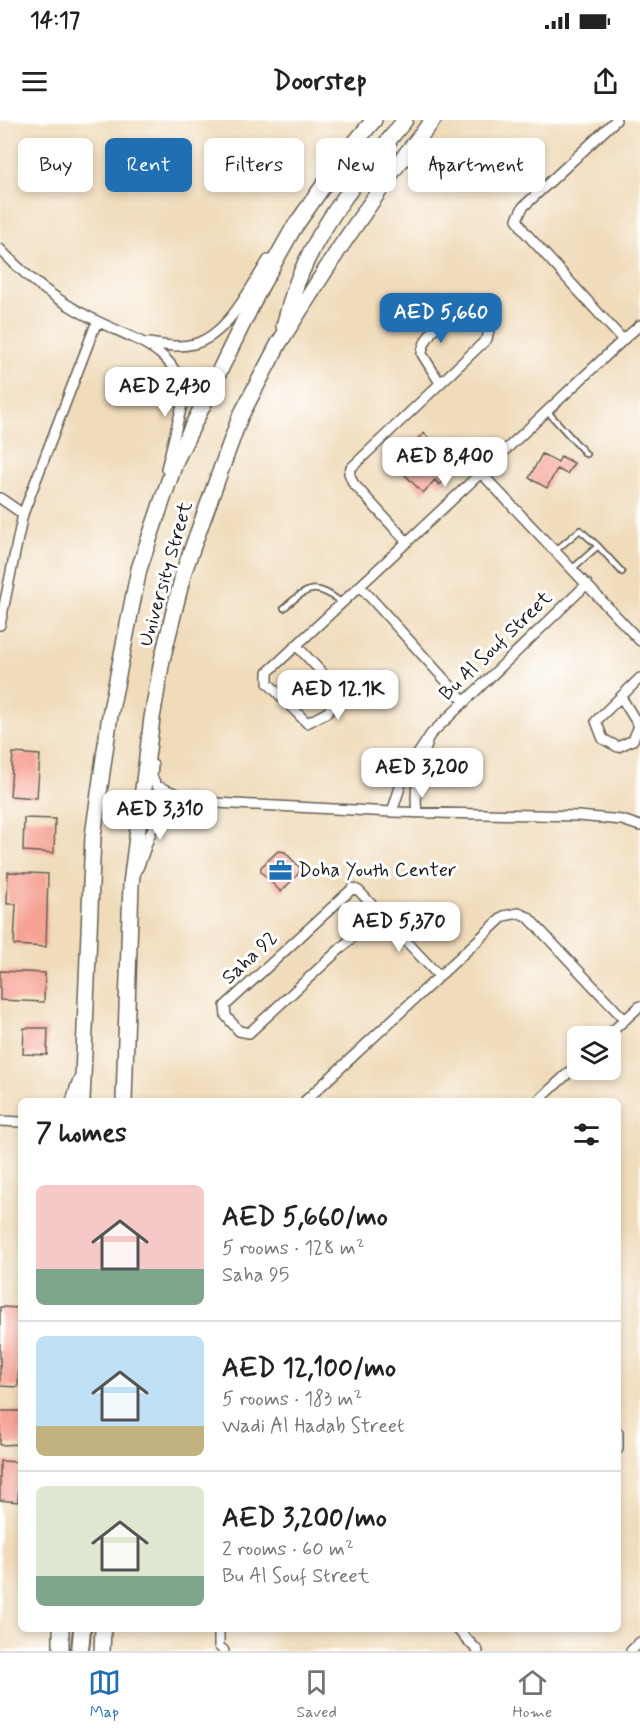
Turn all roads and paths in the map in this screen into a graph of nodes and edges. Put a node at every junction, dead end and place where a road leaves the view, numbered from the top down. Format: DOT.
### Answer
graph roads {
  1 [pos="360,120"];
  2 [pos="374,120"];
  3 [pos="405,120"];
  4 [pos="433,120"];
  5 [pos="616,120"];
  6 [pos="350,138"];
  7 [pos="359,138"];
  8 [pos="319,192"];
  9 [pos="293,229"];
  10 [pos="0,249"];
  11 [pos="97,321"];
  12 [pos="640,325"];
  13 [pos="623,340"];
  14 [pos="147,343"];
  15 [pos="279,344"];
  16 [pos="440,383"];
  17 [pos="547,411"];
  18 [pos="586,454"];
  19 [pos="481,473"];
  20 [pos="164,491"];
  21 [pos="0,498"];
  22 [pos="23,514"];
  23 [pos="407,542"];
  24 [pos="598,546"];
  25 [pos="555,551"];
  26 [pos="572,569"];
  27 [pos="622,572"];
  28 [pos="587,584"];
  29 [pos="360,586"];
  30 [pos="342,603"];
  31 [pos="284,608"];
  32 [pos="0,624"];
  33 [pos="640,641"];
  34 [pos="296,645"];
  35 [pos="640,678"];
  36 [pos="621,697"];
  37 [pos="465,702"];
  38 [pos="152,718"];
  39 [pos="431,734"];
  40 [pos="197,802"];
  41 [pos="392,812"];
  42 [pos="417,813"];
  43 [pos="640,826"];
  44 [pos="131,884"];
  45 [pos="379,913"];
  46 [pos="438,975"];
  47 [pos="640,1006"];
  48 [pos="625,1020"];
  49 [pos="618,1026"];
  50 [pos="85,1047"];
  51 [pos="567,1074"];
  52 [pos="72,1098"];
  53 [pos="82,1098"];
  54 [pos="124,1098"];
  55 [pos="308,1098"];
  56 [pos="541,1098"];
  57 [pos="0,1121"];
  58 [pos="18,1122"];
  59 [pos="61,1632"];
  60 [pos="82,1632"];
  61 [pos="103,1632"];
  62 [pos="219,1632"];
  63 [pos="461,1632"];
  64 [pos="640,1642"];
  65 [pos="61,1651"];
  66 [pos="80,1651"];
  67 [pos="102,1651"];
  68 [pos="224,1651"];
  69 [pos="478,1651"];
  70 [pos="631,1651"];
  1 -- 6 [label="main road"];
  2 -- 7 [label="main road, University Street"];
  3 -- 15 [label="main road"];
  4 -- 15 [label="main road, University Street"];
  5 -- 13 [label="street"];
  8 -- 9 [label="main road, University Street"];
  9 -- 14 [label="street"];
  9 -- 20 [label="main road, University Street"];
  10 -- 11 [label="street"];
  11 -- 14 [label="street"];
  11 -- 22 [label="street"];
  12 -- 13 [label="street"];
  13 -- 17 [label="street"];
  14 -- 20 [label="street"];
  15 -- 38 [label="main road, University Street"];
  16 -- 16 [label="street"];
  16 -- 23 [label="street"];
  17 -- 18 [label="lane"];
  17 -- 19 [label="street"];
  19 -- 23 [label="street"];
  19 -- 25 [label="street"];
  20 -- 50 [label="main road, University Street"];
  21 -- 22 [label="street"];
  22 -- 32 [label="street"];
  23 -- 29 [label="street"];
  24 -- 25 [label="lane"];
  24 -- 26 [label="lane"];
  24 -- 27 [label="lane"];
  25 -- 26 [label="street"];
  26 -- 28 [label="street"];
  28 -- 33 [label="street"];
  28 -- 37 [label="street, Bu Al Souf Street"];
  29 -- 30 [label="street"];
  29 -- 37 [label="street"];
  30 -- 31 [label="lane"];
  30 -- 34 [label="street"];
  34 -- 34 [label="street"];
  35 -- 36 [label="street"];
  36 -- 36 [label="street"];
  37 -- 39 [label="street, Bu Al Souf Street"];
  38 -- 40 [label="street"];
  38 -- 44 [label="main road, University Street"];
  39 -- 41 [label="street, Bu Al Souf Street"];
  39 -- 42 [label="street, Bu Al Souf Street"];
  40 -- 41 [label="street"];
  40 -- 44 [label="street"];
  41 -- 42 [label="street"];
  42 -- 43 [label="street"];
  44 -- 54 [label="main road, University Street"];
  45 -- 45 [label="street, Saha 92"];
  45 -- 46 [label="street, Saha 92"];
  46 -- 48 [label="street"];
  46 -- 55 [label="street"];
  47 -- 48 [label="street"];
  48 -- 49 [label="street"];
  50 -- 52 [label="street"];
  50 -- 53 [label="main road, University Street"];
  51 -- 56 [label="street"];
  57 -- 58 [label="street"];
  59 -- 65 [label="main road"];
  60 -- 66 [label="highway"];
  61 -- 67 [label="main road"];
  62 -- 68 [label="street"];
  63 -- 69 [label="street"];
  64 -- 70 [label="street"];
}
